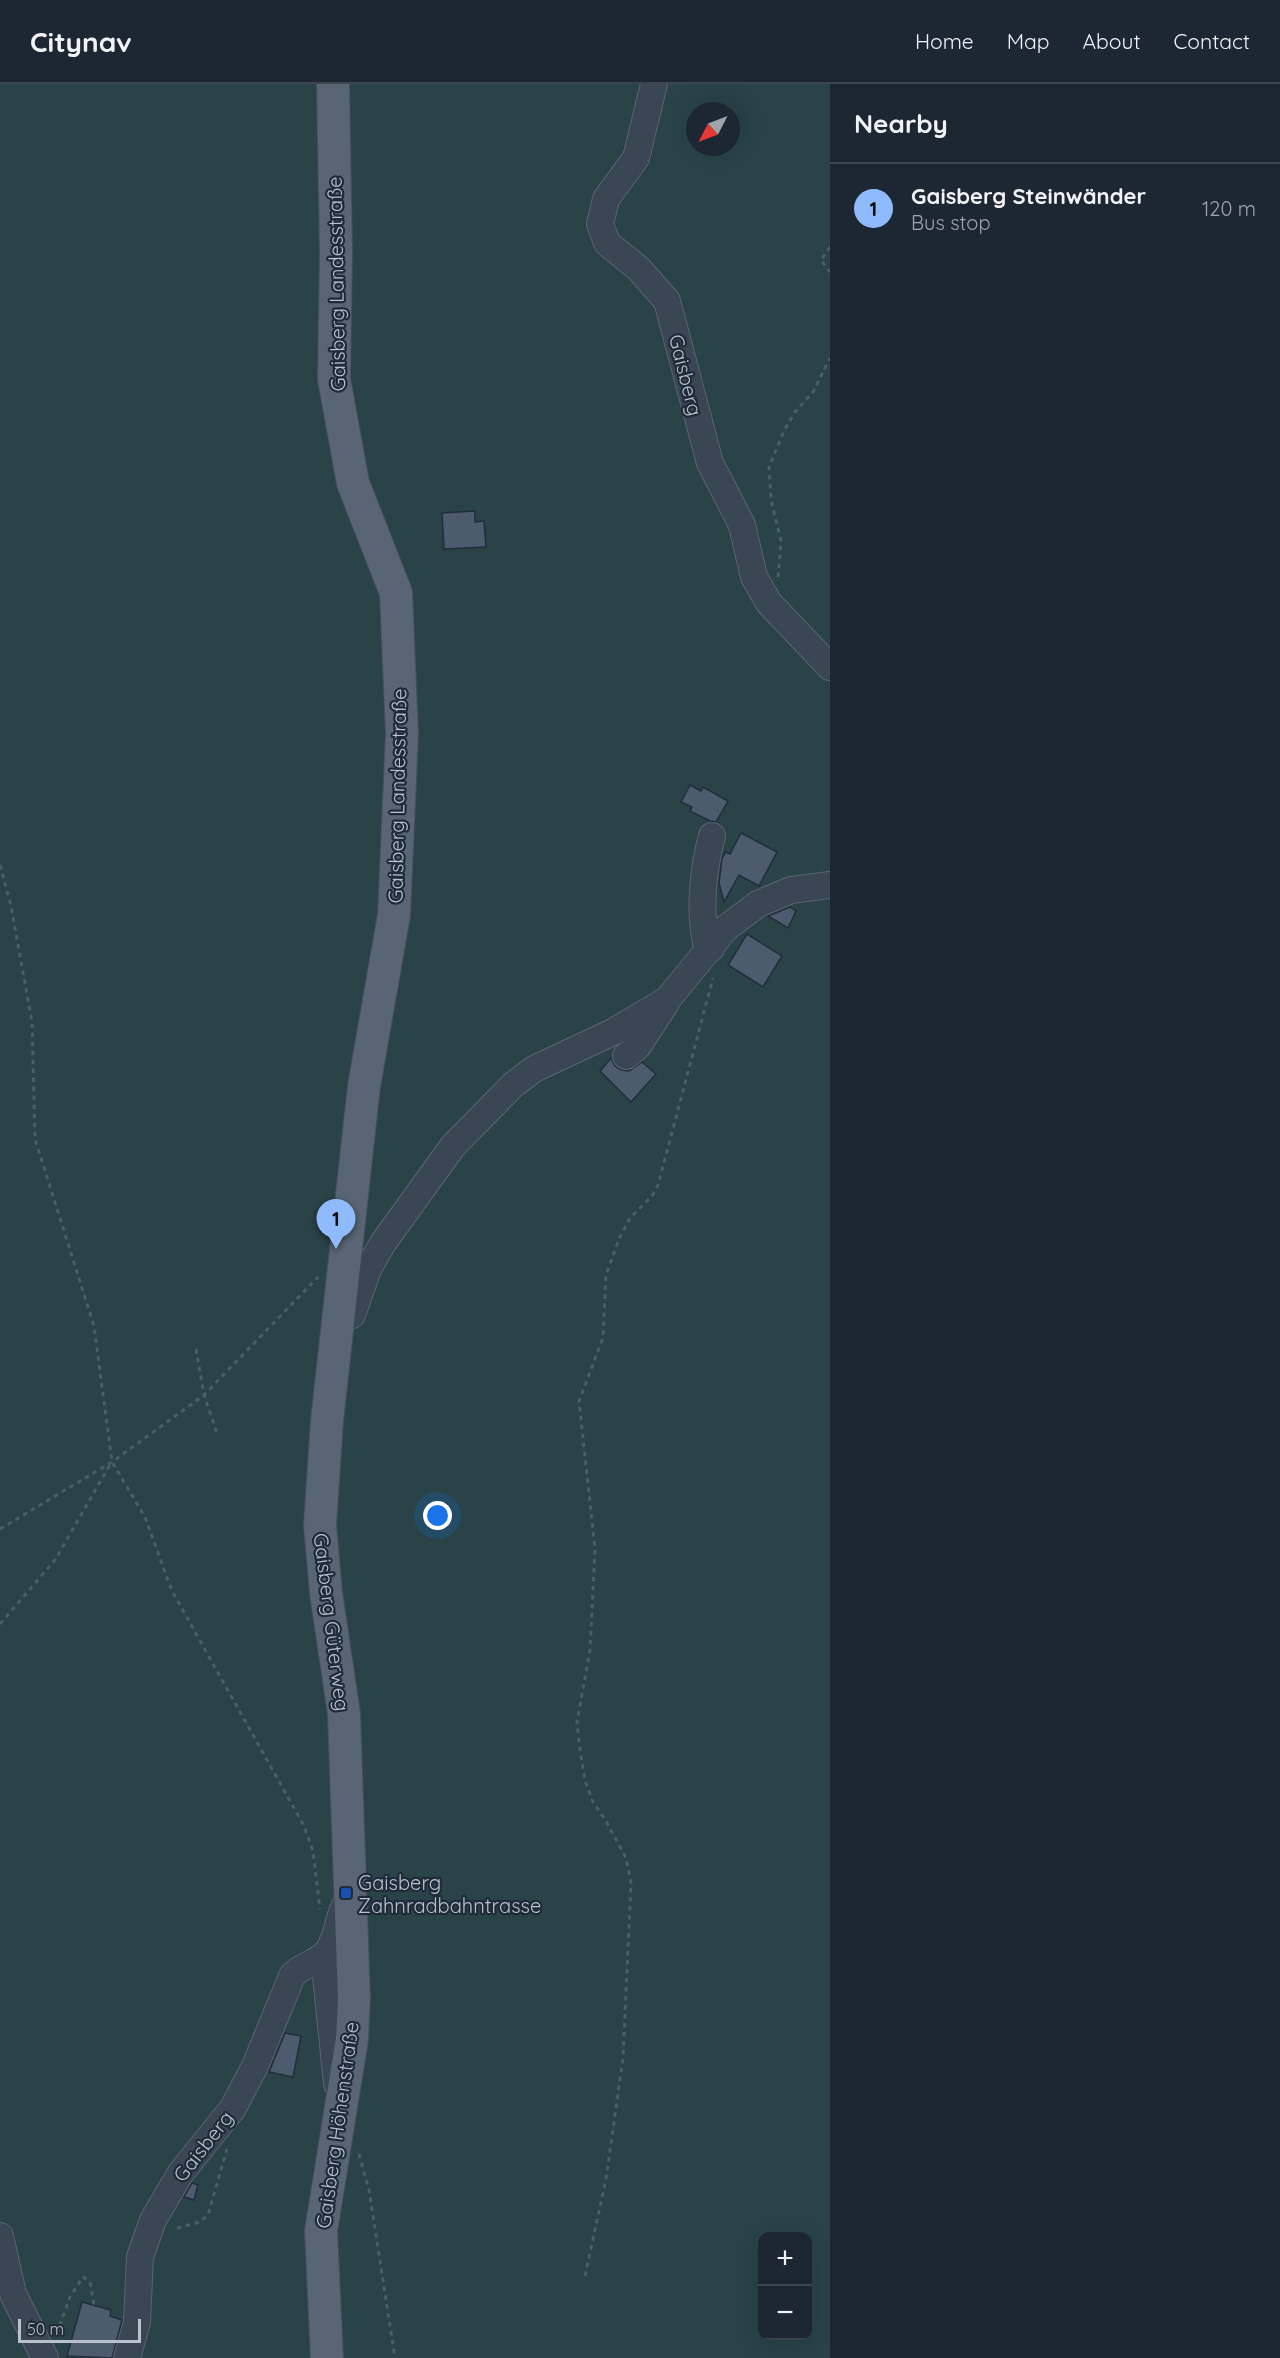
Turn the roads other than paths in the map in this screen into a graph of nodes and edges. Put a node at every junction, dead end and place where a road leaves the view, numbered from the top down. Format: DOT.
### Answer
graph roads {
  1 [pos="333,84"];
  2 [pos="654,84"];
  3 [pos="830,667"];
  4 [pos="711,837"];
  5 [pos="830,885"];
  6 [pos="711,948"];
  7 [pos="668,1000"];
  8 [pos="626,1056"];
  9 [pos="339,1318"];
  10 [pos="352,1893"];
  11 [pos="324,1956"];
  12 [pos="340,2108"];
  13 [pos="0,2236"];
  14 [pos="50,2350"];
  15 [pos="127,2358"];
  16 [pos="327,2358"];
  1 -- 9 [label="main road, Gaisberg Landesstraße"];
  2 -- 3 [label="street, Gaisberg"];
  4 -- 6 [label="street"];
  5 -- 6 [label="street"];
  6 -- 7 [label="street"];
  7 -- 8 [label="street"];
  7 -- 9 [label="street"];
  9 -- 10 [label="main road, Gaisberg Güterweg"];
  10 -- 11 [label="street"];
  10 -- 12 [label="main road, Gaisberg Höhenstraße"];
  11 -- 12 [label="street"];
  11 -- 15 [label="street, Gaisberg"];
  12 -- 16 [label="main road, Gaisberg Höhenstraße"];
  13 -- 14 [label="street"];
}
